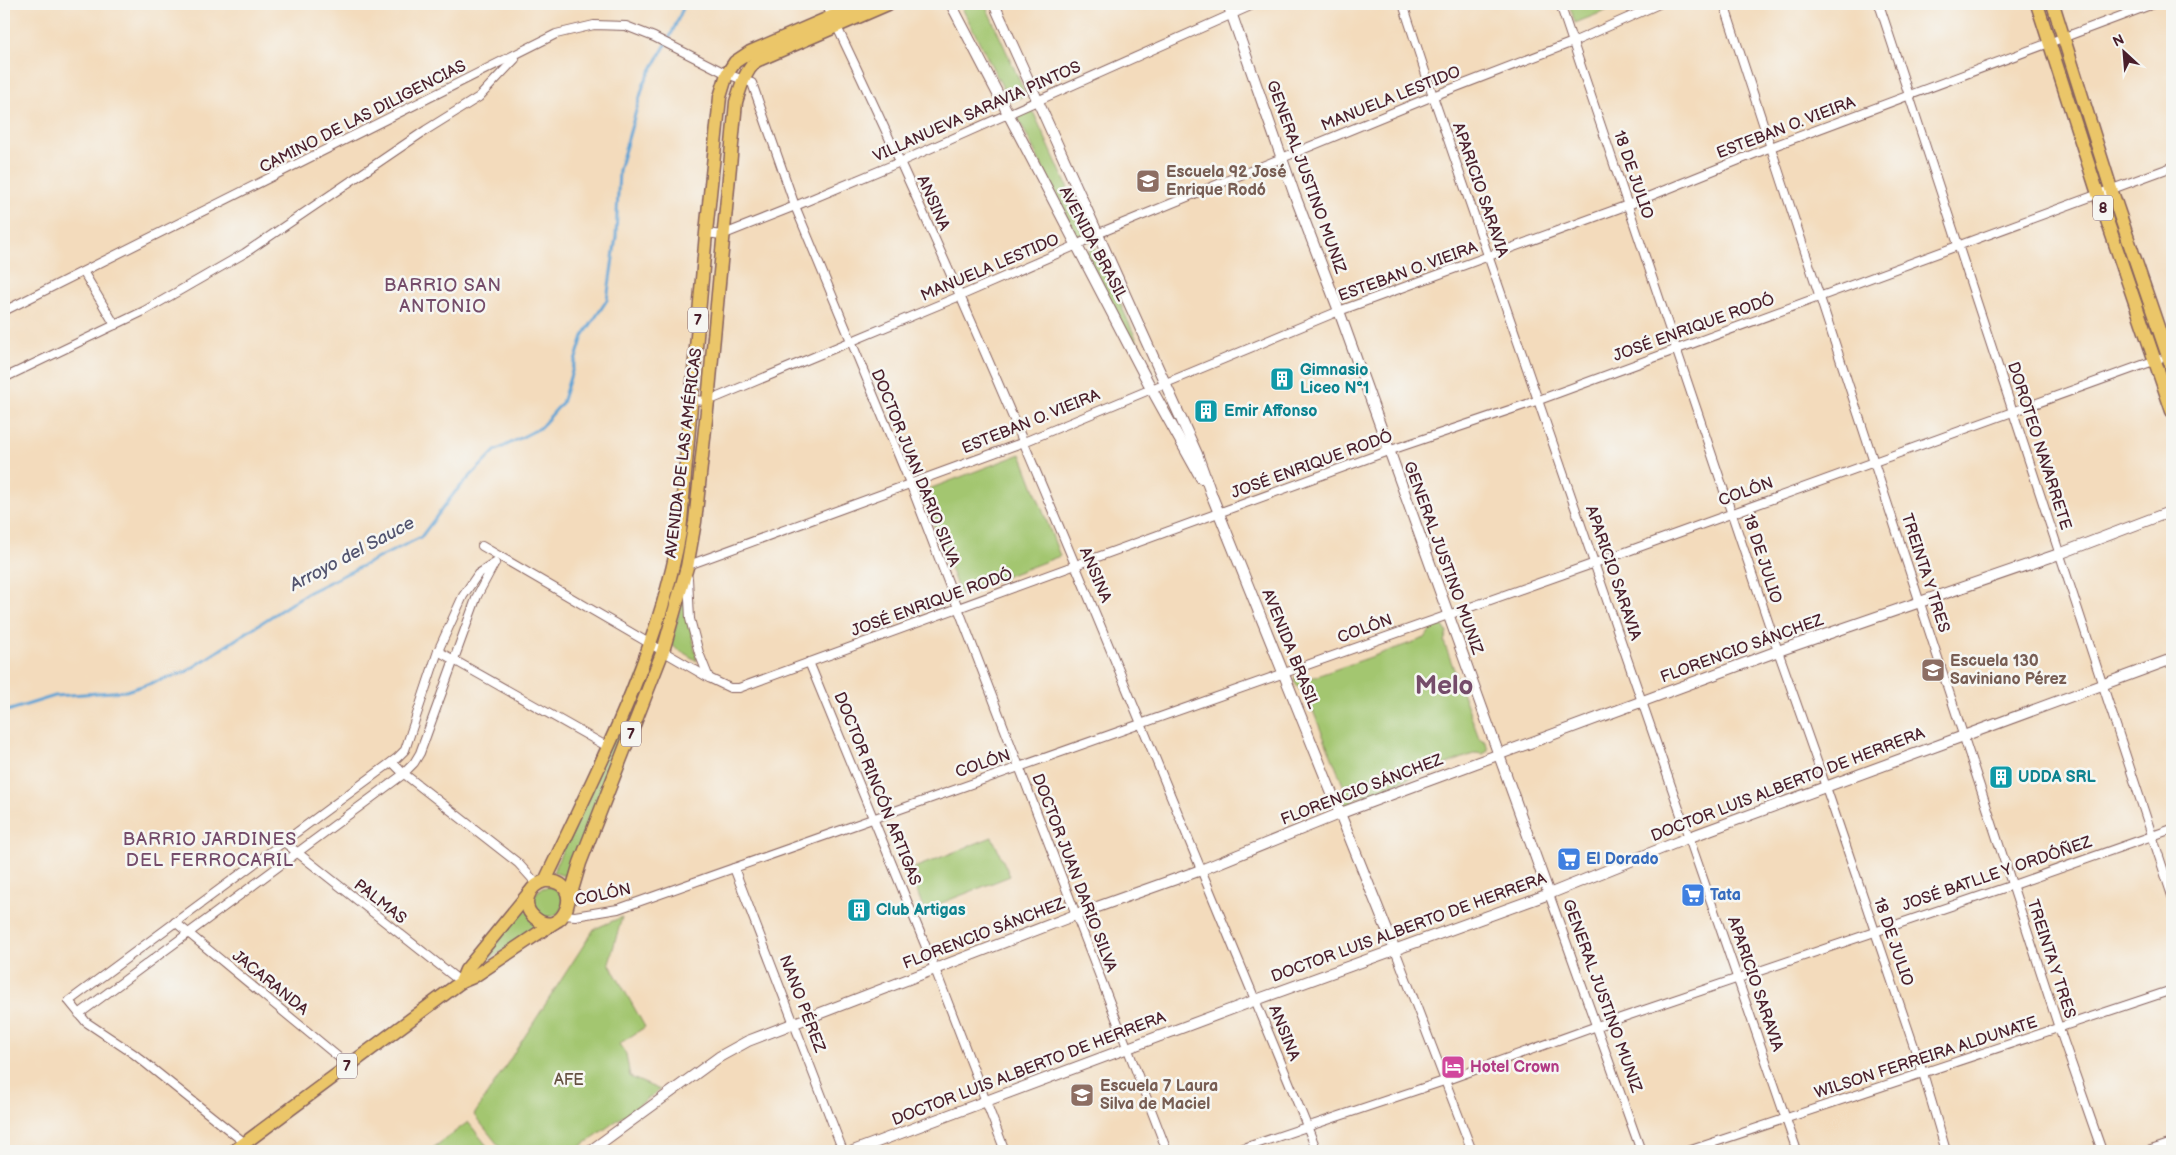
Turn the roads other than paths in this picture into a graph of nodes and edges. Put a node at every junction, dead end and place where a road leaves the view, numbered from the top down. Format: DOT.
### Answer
graph roads {
  1 [pos="826,4"];
  2 [pos="861,4"];
  3 [pos="888,4"];
  4 [pos="951,4"];
  5 [pos="994,4"];
  6 [pos="1255,4"];
  7 [pos="1403,4"];
  8 [pos="1560,4"];
  9 [pos="1659,4"];
  10 [pos="1724,4"];
  11 [pos="1879,4"];
  12 [pos="2037,4"];
  13 [pos="2053,4"];
  14 [pos="2153,4"];
  15 [pos="1230,9"];
  16 [pos="834,21"];
  17 [pos="2064,36"];
  18 [pos="1573,42"];
  19 [pos="2048,42"];
  20 [pos="519,54"];
  21 [pos="727,74"];
  22 [pos="742,80"];
  23 [pos="1910,95"];
  24 [pos="1433,96"];
  25 [pos="1037,101"];
  26 [pos="1008,114"];
  27 [pos="1772,147"];
  28 [pos="1282,158"];
  29 [pos="900,162"];
  30 [pos="2172,167"];
  31 [pos="2111,189"];
  32 [pos="2098,194"];
  33 [pos="1628,205"];
  34 [pos="795,206"];
  35 [pos="706,233"];
  36 [pos="1097,234"];
  37 [pos="722,235"];
  38 [pos="1077,245"];
  39 [pos="1959,247"];
  40 [pos="1489,257"];
  41 [pos="84,273"];
  42 [pos="960,296"];
  43 [pos="1820,296"];
  44 [pos="1339,311"];
  45 [pos="4,312"];
  46 [pos="115,325"];
  47 [pos="850,343"];
  48 [pos="1678,349"];
  49 [pos="2156,360"];
  50 [pos="2171,360"];
  51 [pos="4,378"];
  52 [pos="1164,382"];
  53 [pos="1151,388"];
  54 [pos="691,400"];
  55 [pos="1539,400"];
  56 [pos="708,401"];
  57 [pos="2014,411"];
  58 [pos="2172,411"];
  59 [pos="1024,442"];
  60 [pos="1388,451"];
  61 [pos="1874,461"];
  62 [pos="910,483"];
  63 [pos="1212,496"];
  64 [pos="2172,511"];
  65 [pos="1732,512"];
  66 [pos="1219,513"];
  67 [pos="482,546"];
  68 [pos="2059,554"];
  69 [pos="497,560"];
  70 [pos="1595,562"];
  71 [pos="1076,565"];
  72 [pos="674,566"];
  73 [pos="687,566"];
  74 [pos="1920,600"];
  75 [pos="956,609"];
  76 [pos="1448,614"];
  77 [pos="650,645"];
  78 [pos="438,651"];
  79 [pos="663,651"];
  80 [pos="1778,651"];
  81 [pos="2172,659"];
  82 [pos="454,660"];
  83 [pos="809,662"];
  84 [pos="1283,673"];
  85 [pos="709,678"];
  86 [pos="2102,684"];
  87 [pos="1643,702"];
  88 [pos="1142,724"];
  89 [pos="1964,735"];
  90 [pos="608,747"];
  91 [pos="1499,754"];
  92 [pos="392,762"];
  93 [pos="1017,766"];
  94 [pos="403,773"];
  95 [pos="1826,787"];
  96 [pos="1341,813"];
  97 [pos="874,817"];
  98 [pos="2172,829"];
  99 [pos="2153,835"];
  100 [pos="1690,837"];
  101 [pos="284,842"];
  102 [pos="296,853"];
  103 [pos="734,868"];
  104 [pos="1201,870"];
  105 [pos="2013,885"];
  106 [pos="537,886"];
  107 [pos="1549,894"];
  108 [pos="2172,896"];
  109 [pos="569,900"];
  110 [pos="1075,915"];
  111 [pos="560,918"];
  112 [pos="175,922"];
  113 [pos="1874,931"];
  114 [pos="186,933"];
  115 [pos="1395,950"];
  116 [pos="935,969"];
  117 [pos="1738,978"];
  118 [pos="461,982"];
  119 [pos="2172,990"];
  120 [pos="1256,1000"];
  121 [pos="79,1014"];
  122 [pos="795,1022"];
  123 [pos="1597,1026"];
  124 [pos="2059,1028"];
  125 [pos="1127,1048"];
  126 [pos="348,1065"];
  127 [pos="1922,1073"];
  128 [pos="1444,1081"];
  129 [pos="986,1102"];
  130 [pos="1786,1119"];
  131 [pos="1307,1126"];
  132 [pos="245,1143"];
  133 [pos="2172,1143"];
  134 [pos="234,1151"];
  135 [pos="590,1151"];
  136 [pos="843,1151"];
  137 [pos="853,1151"];
  138 [pos="1005,1151"];
  139 [pos="1167,1151"];
  140 [pos="1236,1151"];
  141 [pos="1317,1151"];
  142 [pos="1472,1151"];
  143 [pos="1641,1151"];
  144 [pos="1688,1151"];
  145 [pos="1797,1151"];
  146 [pos="1946,1151"];
  147 [pos="2102,1151"];
  148 [pos="2148,1151"];
  1 -- 16 [label="street, ANSINA"];
  2 -- 16 [label="main road, 7"];
  3 -- 16 [label="main road, 7"];
  4 -- 26 [label="street, AVENIDA BRASIL"];
  5 -- 25 [label="street, AVENIDA BRASIL"];
  6 -- 15 [label="street, VILLANUEVA SARAVIA PINTOS"];
  7 -- 24 [label="street, APARICIO SARAVIA"];
  8 -- 18 [label="street, 18 DE JULIO"];
  9 -- 18 [label="street, MANUELA LESTIDO"];
  10 -- 27 [label="street, TREINTA Y TRES"];
  11 -- 23 [label="street, DOROTEO NAVARRETE"];
  12 -- 19 [label="main road, 8"];
  13 -- 17 [label="main road, 8"];
  14 -- 17 [label="street, ESTEBAN O. VIEIRA"];
  15 -- 25 [label="street, VILLANUEVA SARAVIA PINTOS"];
  15 -- 28 [label="street, GENERAL JUSTINO MUNIZ"];
  16 -- 21 [label="main road, 7"];
  16 -- 22 [label="main road, 7"];
  16 -- 29 [label="street, ANSINA"];
  17 -- 19 [label="street, ESTEBAN O. VIEIRA"];
  17 -- 31 [label="main road, 8"];
  18 -- 24 [label="street, MANUELA LESTIDO"];
  18 -- 33 [label="street, 18 DE JULIO"];
  19 -- 23 [label="street, ESTEBAN O. VIEIRA"];
  19 -- 32 [label="main road, 8"];
  20 -- 21 [label="street, CAMINO DE LAS DILIGENCIAS"];
  20 -- 41 [label="street, CAMINO DE LAS DILIGENCIAS"];
  20 -- 46 [label="street"];
  21 -- 22 [label="street, CAMINO DE LAS DILIGENCIAS"];
  21 -- 35 [label="main road, AVENIDA DE LAS AMÉRICAS / 7"];
  22 -- 34 [label="street, DOCTOR JUAN DARIO SILVA"];
  22 -- 37 [label="main road, AVENIDA DE LAS AMÉRICAS / 7"];
  23 -- 27 [label="street, ESTEBAN O. VIEIRA"];
  23 -- 39 [label="street, DOROTEO NAVARRETE"];
  24 -- 28 [label="street, MANUELA LESTIDO"];
  24 -- 40 [label="street, APARICIO SARAVIA"];
  25 -- 26 [label="street, VILLANUEVA SARAVIA PINTOS"];
  25 -- 36 [label="street, AVENIDA BRASIL"];
  26 -- 29 [label="street, VILLANUEVA SARAVIA PINTOS"];
  26 -- 38 [label="street, AVENIDA BRASIL"];
  27 -- 33 [label="street, ESTEBAN O. VIEIRA"];
  27 -- 43 [label="street, TREINTA Y TRES"];
  28 -- 36 [label="street, MANUELA LESTIDO"];
  28 -- 44 [label="street, GENERAL JUSTINO MUNIZ"];
  29 -- 34 [label="street, VILLANUEVA SARAVIA PINTOS"];
  29 -- 42 [label="street, ANSINA"];
  30 -- 31 [label="street, JOSÉ ENRIQUE RODÓ"];
  31 -- 32 [label="street, JOSÉ ENRIQUE RODÓ"];
  31 -- 50 [label="main road, 8"];
  32 -- 39 [label="street, JOSÉ ENRIQUE RODÓ"];
  32 -- 49 [label="main road, 8"];
  33 -- 40 [label="street, ESTEBAN O. VIEIRA"];
  33 -- 48 [label="street, 18 DE JULIO"];
  34 -- 37 [label="street, VILLANUEVA SARAVIA PINTOS"];
  34 -- 47 [label="street, DOCTOR JUAN DARIO SILVA"];
  35 -- 37 [label="street, VILLANUEVA SARAVIA PINTOS"];
  35 -- 54 [label="main road, AVENIDA DE LAS AMÉRICAS / 7"];
  36 -- 38 [label="street, MANUELA LESTIDO"];
  36 -- 52 [label="street, AVENIDA BRASIL"];
  37 -- 56 [label="main road, AVENIDA DE LAS AMÉRICAS / 7"];
  38 -- 42 [label="street, MANUELA LESTIDO"];
  38 -- 53 [label="street, AVENIDA BRASIL"];
  39 -- 43 [label="street, JOSÉ ENRIQUE RODÓ"];
  39 -- 57 [label="street, DOROTEO NAVARRETE"];
  40 -- 44 [label="street, ESTEBAN O. VIEIRA"];
  40 -- 55 [label="street, APARICIO SARAVIA"];
  41 -- 45 [label="street, CAMINO DE LAS DILIGENCIAS"];
  41 -- 46 [label="street"];
  42 -- 47 [label="street, MANUELA LESTIDO"];
  42 -- 59 [label="street, ANSINA"];
  43 -- 48 [label="street, JOSÉ ENRIQUE RODÓ"];
  43 -- 61 [label="street, TREINTA Y TRES"];
  44 -- 52 [label="street, ESTEBAN O. VIEIRA"];
  44 -- 60 [label="street, GENERAL JUSTINO MUNIZ"];
  46 -- 51 [label="street"];
  47 -- 56 [label="street, MANUELA LESTIDO"];
  47 -- 62 [label="street, DOCTOR JUAN DARIO SILVA"];
  48 -- 55 [label="street, JOSÉ ENRIQUE RODÓ"];
  48 -- 65 [label="street, 18 DE JULIO"];
  49 -- 50 [label="street, COLÓN"];
  49 -- 57 [label="street, COLÓN"];
  49 -- 58 [label="main road, 8"];
  52 -- 53 [label="street, ESTEBAN O. VIEIRA"];
  52 -- 63 [label="street, AVENIDA BRASIL"];
  53 -- 59 [label="street, ESTEBAN O. VIEIRA"];
  53 -- 63 [label="street, AVENIDA BRASIL"];
  54 -- 56 [label="street, MANUELA LESTIDO"];
  54 -- 72 [label="main road, AVENIDA DE LAS AMÉRICAS / 7"];
  55 -- 60 [label="street, JOSÉ ENRIQUE RODÓ"];
  55 -- 70 [label="street, APARICIO SARAVIA"];
  56 -- 73 [label="main road, AVENIDA DE LAS AMÉRICAS / 7"];
  57 -- 61 [label="street, COLÓN"];
  57 -- 68 [label="street, DOROTEO NAVARRETE"];
  59 -- 62 [label="street, ESTEBAN O. VIEIRA"];
  59 -- 71 [label="street, ANSINA"];
  60 -- 66 [label="street, JOSÉ ENRIQUE RODÓ"];
  60 -- 76 [label="street, GENERAL JUSTINO MUNIZ"];
  61 -- 65 [label="street, COLÓN"];
  61 -- 74 [label="street, TREINTA Y TRES"];
  62 -- 73 [label="street, ESTEBAN O. VIEIRA"];
  62 -- 75 [label="street, DOCTOR JUAN DARIO SILVA"];
  63 -- 66 [label="street, AVENIDA BRASIL"];
  64 -- 68 [label="street, FLORENCIO SÁNCHEZ"];
  65 -- 70 [label="street, COLÓN"];
  65 -- 80 [label="street, 18 DE JULIO"];
  66 -- 71 [label="street, JOSÉ ENRIQUE RODÓ"];
  66 -- 84 [label="street, AVENIDA BRASIL"];
  67 -- 69 [label="street, JOSÉ ENRIQUE RODÓ"];
  68 -- 74 [label="street, FLORENCIO SÁNCHEZ"];
  68 -- 86 [label="street, DOROTEO NAVARRETE"];
  69 -- 77 [label="street, JOSÉ ENRIQUE RODÓ"];
  69 -- 78 [label="street"];
  69 -- 82 [label="street"];
  70 -- 76 [label="street, COLÓN"];
  70 -- 87 [label="street, APARICIO SARAVIA"];
  71 -- 75 [label="street, JOSÉ ENRIQUE RODÓ"];
  71 -- 88 [label="street, ANSINA"];
  72 -- 73 [label="street, ESTEBAN O. VIEIRA"];
  72 -- 77 [label="main road, AVENIDA DE LAS AMÉRICAS / 7"];
  73 -- 79 [label="main road, AVENIDA DE LAS AMÉRICAS / 7"];
  73 -- 85 [label="street"];
  74 -- 80 [label="street, FLORENCIO SÁNCHEZ"];
  74 -- 89 [label="street, TREINTA Y TRES"];
  75 -- 83 [label="street, JOSÉ ENRIQUE RODÓ"];
  75 -- 93 [label="street, DOCTOR JUAN DARIO SILVA"];
  76 -- 84 [label="street, COLÓN"];
  76 -- 91 [label="street, GENERAL JUSTINO MUNIZ"];
  77 -- 79 [label="street, JOSÉ ENRIQUE RODÓ"];
  77 -- 90 [label="main road, AVENIDA DE LAS AMÉRICAS / 7"];
  78 -- 82 [label="street"];
  78 -- 92 [label="street"];
  79 -- 85 [label="street, JOSÉ ENRIQUE RODÓ"];
  79 -- 109 [label="main road, AVENIDA DE LAS AMÉRICAS / 7"];
  80 -- 87 [label="street, FLORENCIO SÁNCHEZ"];
  80 -- 95 [label="street, 18 DE JULIO"];
  81 -- 86 [label="street, DOCTOR LUIS ALBERTO DE HERRERA"];
  82 -- 90 [label="street"];
  82 -- 94 [label="street"];
  83 -- 85 [label="street, JOSÉ ENRIQUE RODÓ"];
  83 -- 97 [label="street, DOCTOR RINCÓN ARTIGAS"];
  84 -- 88 [label="street, COLÓN"];
  84 -- 96 [label="street, AVENIDA BRASIL"];
  86 -- 89 [label="street, DOCTOR LUIS ALBERTO DE HERRERA"];
  86 -- 99 [label="street, DOROTEO NAVARRETE"];
  87 -- 91 [label="street, FLORENCIO SÁNCHEZ"];
  87 -- 100 [label="street, APARICIO SARAVIA"];
  88 -- 93 [label="street, COLÓN"];
  88 -- 104 [label="street, ANSINA"];
  89 -- 95 [label="street, DOCTOR LUIS ALBERTO DE HERRERA"];
  89 -- 105 [label="street, TREINTA Y TRES"];
  90 -- 106 [label="main road, AVENIDA DE LAS AMÉRICAS / 7"];
  91 -- 96 [label="street, FLORENCIO SÁNCHEZ"];
  91 -- 107 [label="street, GENERAL JUSTINO MUNIZ"];
  92 -- 94 [label="street"];
  92 -- 101 [label="street"];
  93 -- 97 [label="street, COLÓN"];
  93 -- 110 [label="street, DOCTOR JUAN DARIO SILVA"];
  94 -- 102 [label="street"];
  94 -- 106 [label="street"];
  95 -- 100 [label="street, DOCTOR LUIS ALBERTO DE HERRERA"];
  95 -- 113 [label="street, 18 DE JULIO"];
  96 -- 104 [label="street, FLORENCIO SÁNCHEZ"];
  96 -- 115 [label="street, AVENIDA BRASIL"];
  97 -- 103 [label="street, COLÓN"];
  97 -- 116 [label="street, DOCTOR RINCÓN ARTIGAS"];
  98 -- 99 [label="street, JOSÉ BATLLE Y ORDÓÑEZ"];
  99 -- 105 [label="street, JOSÉ BATLLE Y ORDÓÑEZ"];
  99 -- 108 [label="street, DOROTEO NAVARRETE"];
  100 -- 107 [label="street, DOCTOR LUIS ALBERTO DE HERRERA"];
  100 -- 117 [label="street, APARICIO SARAVIA"];
  101 -- 102 [label="street, PALMAS"];
  101 -- 112 [label="street"];
  102 -- 114 [label="street"];
  102 -- 118 [label="street, PALMAS"];
  103 -- 111 [label="street, COLÓN"];
  103 -- 122 [label="street, NANO PÉREZ"];
  104 -- 110 [label="street, FLORENCIO SÁNCHEZ"];
  104 -- 120 [label="street, ANSINA"];
  105 -- 113 [label="street, JOSÉ BATLLE Y ORDÓÑEZ"];
  105 -- 124 [label="street, TREINTA Y TRES"];
  106 -- 109 [label="main road"];
  106 -- 111 [label="main road"];
  106 -- 118 [label="main road, AVENIDA DE LAS AMÉRICAS / 7"];
  107 -- 115 [label="street, DOCTOR LUIS ALBERTO DE HERRERA"];
  107 -- 123 [label="street, GENERAL JUSTINO MUNIZ"];
  109 -- 111 [label="main road, AVENIDA DE LAS AMÉRICAS"];
  110 -- 116 [label="street, FLORENCIO SÁNCHEZ"];
  110 -- 125 [label="street, DOCTOR JUAN DARIO SILVA"];
  111 -- 118 [label="main road, AVENIDA DE LAS AMÉRICAS / 7"];
  112 -- 114 [label="street, JACARANDA"];
  112 -- 121 [label="street"];
  113 -- 117 [label="street, JOSÉ BATLLE Y ORDÓÑEZ"];
  113 -- 127 [label="street, 18 DE JULIO"];
  114 -- 121 [label="street"];
  114 -- 126 [label="street, JACARANDA"];
  115 -- 120 [label="street, DOCTOR LUIS ALBERTO DE HERRERA"];
  115 -- 128 [label="street"];
  116 -- 122 [label="street, FLORENCIO SÁNCHEZ"];
  116 -- 129 [label="street, DOCTOR RINCÓN ARTIGAS"];
  117 -- 123 [label="street, JOSÉ BATLLE Y ORDÓÑEZ"];
  117 -- 130 [label="street, APARICIO SARAVIA"];
  118 -- 126 [label="main road, AVENIDA DE LAS AMÉRICAS / 7"];
  119 -- 124 [label="street, WILSON FERREIRA ALDUNATE"];
  120 -- 125 [label="street, DOCTOR LUIS ALBERTO DE HERRERA"];
  120 -- 131 [label="street, ANSINA"];
  121 -- 132 [label="street"];
  122 -- 135 [label="street, FLORENCIO SÁNCHEZ"];
  122 -- 136 [label="street, NANO PÉREZ"];
  123 -- 128 [label="street, JOSÉ BATLLE Y ORDÓÑEZ"];
  123 -- 143 [label="street, GENERAL JUSTINO MUNIZ"];
  124 -- 127 [label="street, WILSON FERREIRA ALDUNATE"];
  124 -- 147 [label="street, TREINTA Y TRES"];
  125 -- 129 [label="street, DOCTOR LUIS ALBERTO DE HERRERA"];
  125 -- 139 [label="street, DOCTOR JUAN DARIO SILVA"];
  126 -- 132 [label="main road, AVENIDA DE LAS AMÉRICAS / 7"];
  127 -- 130 [label="street, WILSON FERREIRA ALDUNATE"];
  127 -- 146 [label="street, 18 DE JULIO"];
  128 -- 131 [label="street, JOSÉ BATLLE Y ORDÓÑEZ"];
  128 -- 142 [label="street"];
  129 -- 137 [label="street, DOCTOR LUIS ALBERTO DE HERRERA"];
  129 -- 138 [label="street, DOCTOR RINCÓN ARTIGAS"];
  130 -- 144 [label="street, WILSON FERREIRA ALDUNATE"];
  130 -- 145 [label="street, APARICIO SARAVIA"];
  131 -- 140 [label="street, JOSÉ BATLLE Y ORDÓÑEZ"];
  131 -- 141 [label="street, ANSINA"];
  132 -- 134 [label="main road, AVENIDA DE LAS AMÉRICAS / 7"];
  133 -- 148 [label="street"];
}
